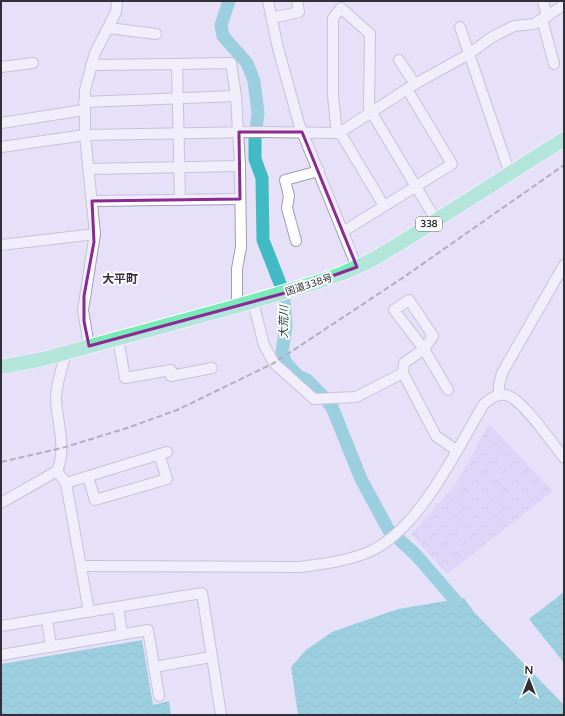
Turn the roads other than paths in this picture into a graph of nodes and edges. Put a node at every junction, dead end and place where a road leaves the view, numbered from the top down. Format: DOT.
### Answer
graph roads {
  1 [pos="117,1"];
  2 [pos="268,1"];
  3 [pos="297,1"];
  4 [pos="542,1"];
  5 [pos="564,5"];
  6 [pos="272,18"];
  7 [pos="544,18"];
  8 [pos="460,27"];
  9 [pos="109,28"];
  10 [pos="156,34"];
  11 [pos="469,54"];
  12 [pos="400,60"];
  13 [pos="33,63"];
  14 [pos="91,64"];
  15 [pos="177,64"];
  16 [pos="554,64"];
  17 [pos="1,67"];
  18 [pos="411,87"];
  19 [pos="236,96"];
  20 [pos="178,99"];
  21 [pos="84,106"];
  22 [pos="372,112"];
  23 [pos="1,123"];
  24 [pos="239,132"];
  25 [pos="302,132"];
  26 [pos="178,133"];
  27 [pos="339,133"];
  28 [pos="85,135"];
  29 [pos="564,139"];
  30 [pos="1,147"];
  31 [pos="240,166"];
  32 [pos="180,167"];
  33 [pos="89,169"];
  34 [pos="318,170"];
  35 [pos="510,174"];
  36 [pos="416,185"];
  37 [pos="240,199"];
  38 [pos="180,200"];
  39 [pos="92,201"];
  40 [pos="384,206"];
  41 [pos="436,220"];
  42 [pos="344,231"];
  43 [pos="95,234"];
  44 [pos="296,241"];
  45 [pos="1,245"];
  46 [pos="564,265"];
  47 [pos="357,267"];
  48 [pos="254,302"];
  49 [pos="237,306"];
  50 [pos="118,339"];
  51 [pos="89,346"];
  52 [pos="66,353"];
  53 [pos="1,368"];
  54 [pos="212,368"];
  55 [pos="403,373"];
  56 [pos="448,390"];
  57 [pos="499,395"];
  58 [pos="456,450"];
  59 [pos="564,458"];
  60 [pos="57,471"];
  61 [pos="88,477"];
  62 [pos="66,483"];
  63 [pos="1,503"];
  64 [pos="82,566"];
  65 [pos="118,607"];
  66 [pos="89,612"];
  67 [pos="47,619"];
  68 [pos="1,626"];
  69 [pos="122,634"];
  70 [pos="51,647"];
  71 [pos="1,655"];
  72 [pos="211,657"];
  73 [pos="154,667"];
  74 [pos="159,696"];
  75 [pos="221,715"];
  1 -- 9 [label="street"];
  2 -- 6 [label="street"];
  3 -- 6 [label="street"];
  4 -- 7 [label="street"];
  5 -- 7 [label="street"];
  6 -- 25 [label="street"];
  7 -- 11 [label="street"];
  7 -- 16 [label="street"];
  8 -- 11 [label="street"];
  9 -- 10 [label="street"];
  9 -- 14 [label="street"];
  11 -- 18 [label="street"];
  11 -- 35 [label="street"];
  12 -- 18 [label="street"];
  13 -- 17 [label="street"];
  14 -- 15 [label="street"];
  14 -- 21 [label="street"];
  15 -- 19 [label="street"];
  15 -- 20 [label="street"];
  18 -- 22 [label="street"];
  18 -- 36 [label="street"];
  19 -- 20 [label="street"];
  19 -- 24 [label="street"];
  20 -- 21 [label="street"];
  20 -- 26 [label="street"];
  21 -- 23 [label="street"];
  21 -- 28 [label="street"];
  22 -- 27 [label="street"];
  22 -- 27 [label="street"];
  22 -- 36 [label="street"];
  24 -- 25 [label="street"];
  24 -- 26 [label="street"];
  24 -- 31 [label="street"];
  25 -- 27 [label="street"];
  25 -- 34 [label="street"];
  26 -- 28 [label="street"];
  26 -- 32 [label="street"];
  27 -- 40 [label="street"];
  28 -- 30 [label="street"];
  28 -- 33 [label="street"];
  29 -- 35 [label="highway, 国道338号 / 338"];
  31 -- 32 [label="street"];
  31 -- 37 [label="street"];
  32 -- 33 [label="street"];
  32 -- 38 [label="street"];
  33 -- 39 [label="street"];
  34 -- 42 [label="street"];
  34 -- 44 [label="street"];
  35 -- 41 [label="highway, 国道338号 / 338"];
  36 -- 40 [label="street"];
  36 -- 41 [label="street"];
  37 -- 38 [label="street"];
  37 -- 49 [label="street"];
  38 -- 39 [label="street"];
  39 -- 43 [label="street"];
  40 -- 42 [label="street"];
  41 -- 47 [label="highway, 国道338号 / 338"];
  42 -- 47 [label="street"];
  43 -- 45 [label="street"];
  43 -- 51 [label="street"];
  46 -- 57 [label="street"];
  47 -- 48 [label="highway, 国道338号 / 338"];
  48 -- 49 [label="highway, 国道338号 / 338"];
  48 -- 55 [label="street"];
  49 -- 50 [label="highway, 国道338号 / 338"];
  50 -- 51 [label="highway, 国道338号 / 338"];
  50 -- 54 [label="street"];
  51 -- 52 [label="highway, 国道338号 / 338"];
  52 -- 53 [label="highway, 国道338号 / 338"];
  52 -- 60 [label="street"];
  55 -- 56 [label="street"];
  55 -- 58 [label="street"];
  57 -- 58 [label="street"];
  57 -- 59 [label="street"];
  58 -- 64 [label="street"];
  60 -- 62 [label="street"];
  60 -- 63 [label="street"];
  61 -- 61 [label="street"];
  61 -- 62 [label="street"];
  62 -- 64 [label="street"];
  64 -- 66 [label="street"];
  65 -- 66 [label="street"];
  65 -- 69 [label="street"];
  65 -- 72 [label="street"];
  66 -- 67 [label="street"];
  67 -- 68 [label="street"];
  67 -- 70 [label="street"];
  69 -- 70 [label="street"];
  69 -- 73 [label="street"];
  70 -- 71 [label="street"];
  72 -- 73 [label="street"];
  72 -- 75 [label="street"];
  73 -- 74 [label="street"];
}
